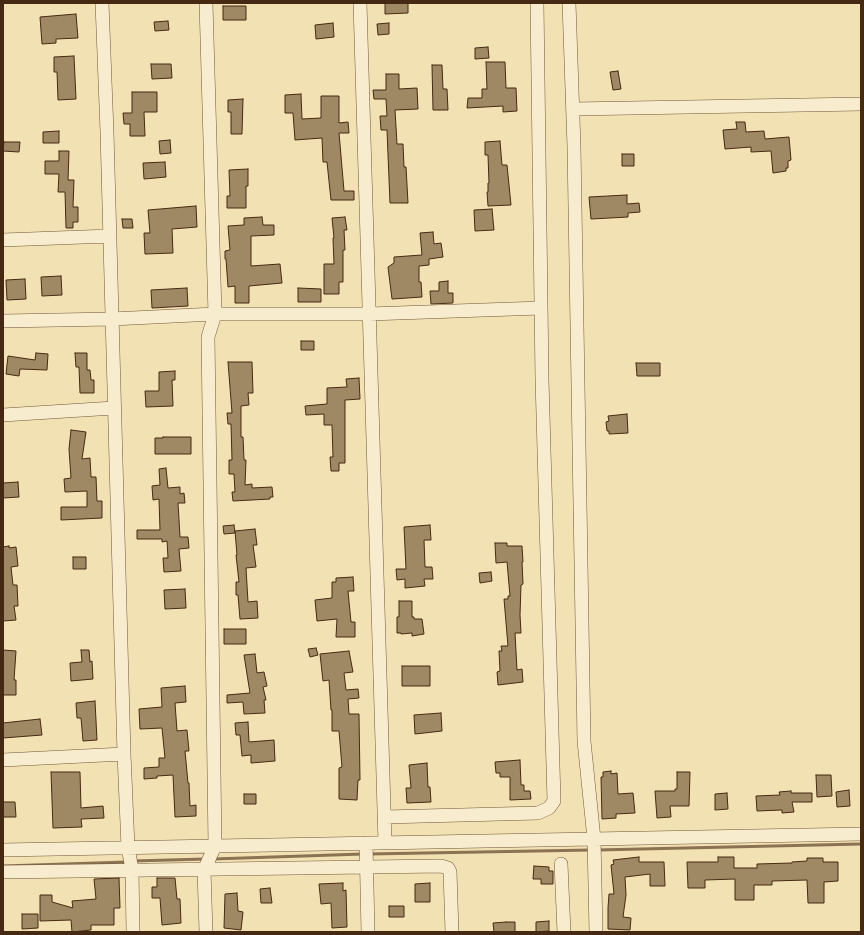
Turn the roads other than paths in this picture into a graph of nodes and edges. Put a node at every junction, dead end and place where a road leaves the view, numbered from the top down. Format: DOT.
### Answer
graph roads {
  1 [pos="102,3"];
  2 [pos="206,3"];
  3 [pos="360,3"];
  4 [pos="537,3"];
  5 [pos="569,3"];
  6 [pos="861,104"];
  7 [pos="573,109"];
  8 [pos="110,236"];
  9 [pos="3,240"];
  10 [pos="541,308"];
  11 [pos="215,314"];
  12 [pos="368,314"];
  13 [pos="112,319"];
  14 [pos="3,321"];
  15 [pos="114,408"];
  16 [pos="3,414"];
  17 [pos="124,754"];
  18 [pos="3,760"];
  19 [pos="385,817"];
  20 [pos="861,834"];
  21 [pos="594,839"];
  22 [pos="366,843"];
  23 [pos="385,843"];
  24 [pos="215,846"];
  25 [pos="128,847"];
  26 [pos="3,850"];
  27 [pos="561,864"];
  28 [pos="367,867"];
  29 [pos="132,870"];
  30 [pos="204,870"];
  31 [pos="3,872"];
  32 [pos="133,932"];
  33 [pos="206,932"];
  34 [pos="368,932"];
  35 [pos="452,932"];
  36 [pos="564,932"];
  37 [pos="596,932"];
  1 -- 8 [label="street"];
  2 -- 11 [label="street"];
  3 -- 12 [label="street"];
  4 -- 10 [label="street"];
  5 -- 7 [label="street"];
  6 -- 7 [label="street"];
  7 -- 21 [label="street"];
  8 -- 9 [label="street"];
  8 -- 13 [label="street"];
  10 -- 12 [label="street"];
  10 -- 19 [label="street"];
  11 -- 12 [label="street"];
  11 -- 13 [label="street"];
  11 -- 24 [label="street"];
  12 -- 19 [label="street"];
  13 -- 14 [label="street"];
  13 -- 15 [label="street"];
  15 -- 16 [label="street"];
  15 -- 17 [label="street"];
  17 -- 18 [label="street"];
  17 -- 25 [label="street"];
  19 -- 23 [label="street"];
  20 -- 21 [label="street"];
  21 -- 23 [label="street"];
  21 -- 37 [label="street"];
  22 -- 23 [label="street"];
  22 -- 24 [label="street"];
  22 -- 28 [label="street"];
  24 -- 25 [label="street"];
  24 -- 30 [label="street"];
  25 -- 26 [label="street"];
  25 -- 29 [label="street"];
  27 -- 36 [label="street"];
  28 -- 30 [label="street"];
  28 -- 34 [label="street"];
  28 -- 35 [label="street"];
  29 -- 30 [label="street"];
  29 -- 31 [label="street"];
  29 -- 32 [label="street"];
  30 -- 33 [label="street"];
}
